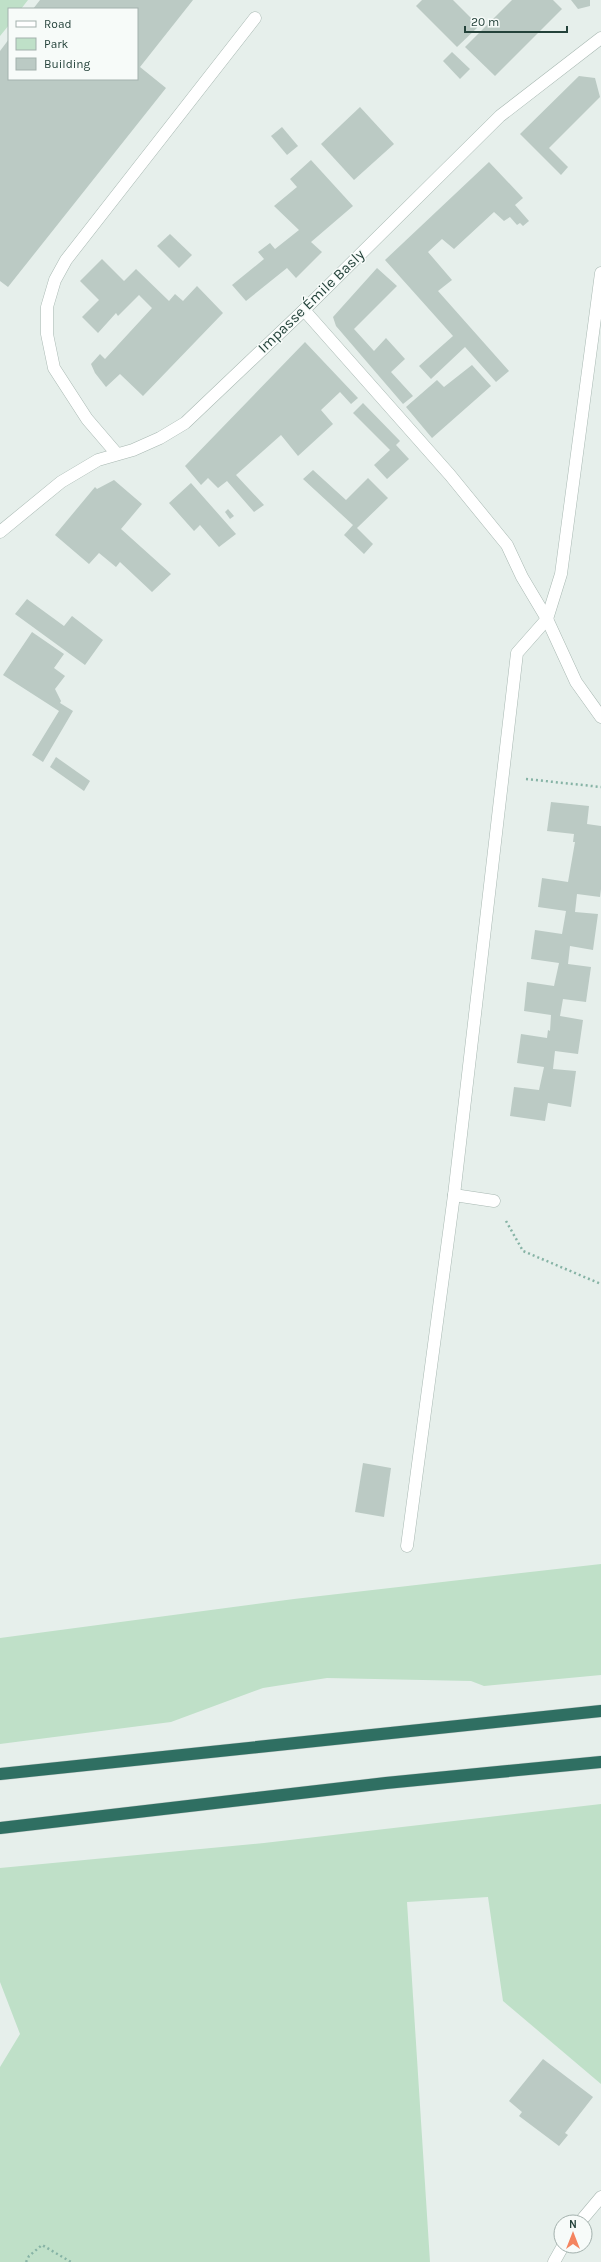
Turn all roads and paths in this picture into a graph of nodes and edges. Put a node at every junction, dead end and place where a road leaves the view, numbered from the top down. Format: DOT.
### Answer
graph roads {
  1 [pos="255,18"];
  2 [pos="601,38"];
  3 [pos="601,273"];
  4 [pos="304,310"];
  5 [pos="117,454"];
  6 [pos="0,532"];
  7 [pos="547,619"];
  8 [pos="601,717"];
  9 [pos="503,776"];
  10 [pos="601,787"];
  11 [pos="454,1195"];
  12 [pos="494,1201"];
  13 [pos="601,1284"];
  14 [pos="407,1546"];
  15 [pos="601,1710"];
  16 [pos="601,1762"];
  17 [pos="0,1774"];
  18 [pos="0,1828"];
  19 [pos="601,2196"];
  20 [pos="586,2214"];
  21 [pos="26,2262"];
  22 [pos="70,2262"];
  1 -- 5 [label="street"];
  2 -- 4 [label="street, Impasse Émile Basly"];
  3 -- 7 [label="street"];
  4 -- 5 [label="street, Impasse Émile Basly"];
  4 -- 7 [label="street"];
  5 -- 6 [label="street, Impasse Émile Basly"];
  7 -- 8 [label="street"];
  7 -- 9 [label="street"];
  9 -- 10 [label="path"];
  9 -- 11 [label="street"];
  11 -- 12 [label="street"];
  11 -- 14 [label="street"];
  12 -- 13 [label="path"];
  15 -- 17 [label="highway"];
  16 -- 18 [label="highway"];
  19 -- 20 [label="street"];
  21 -- 22 [label="path"];
}
